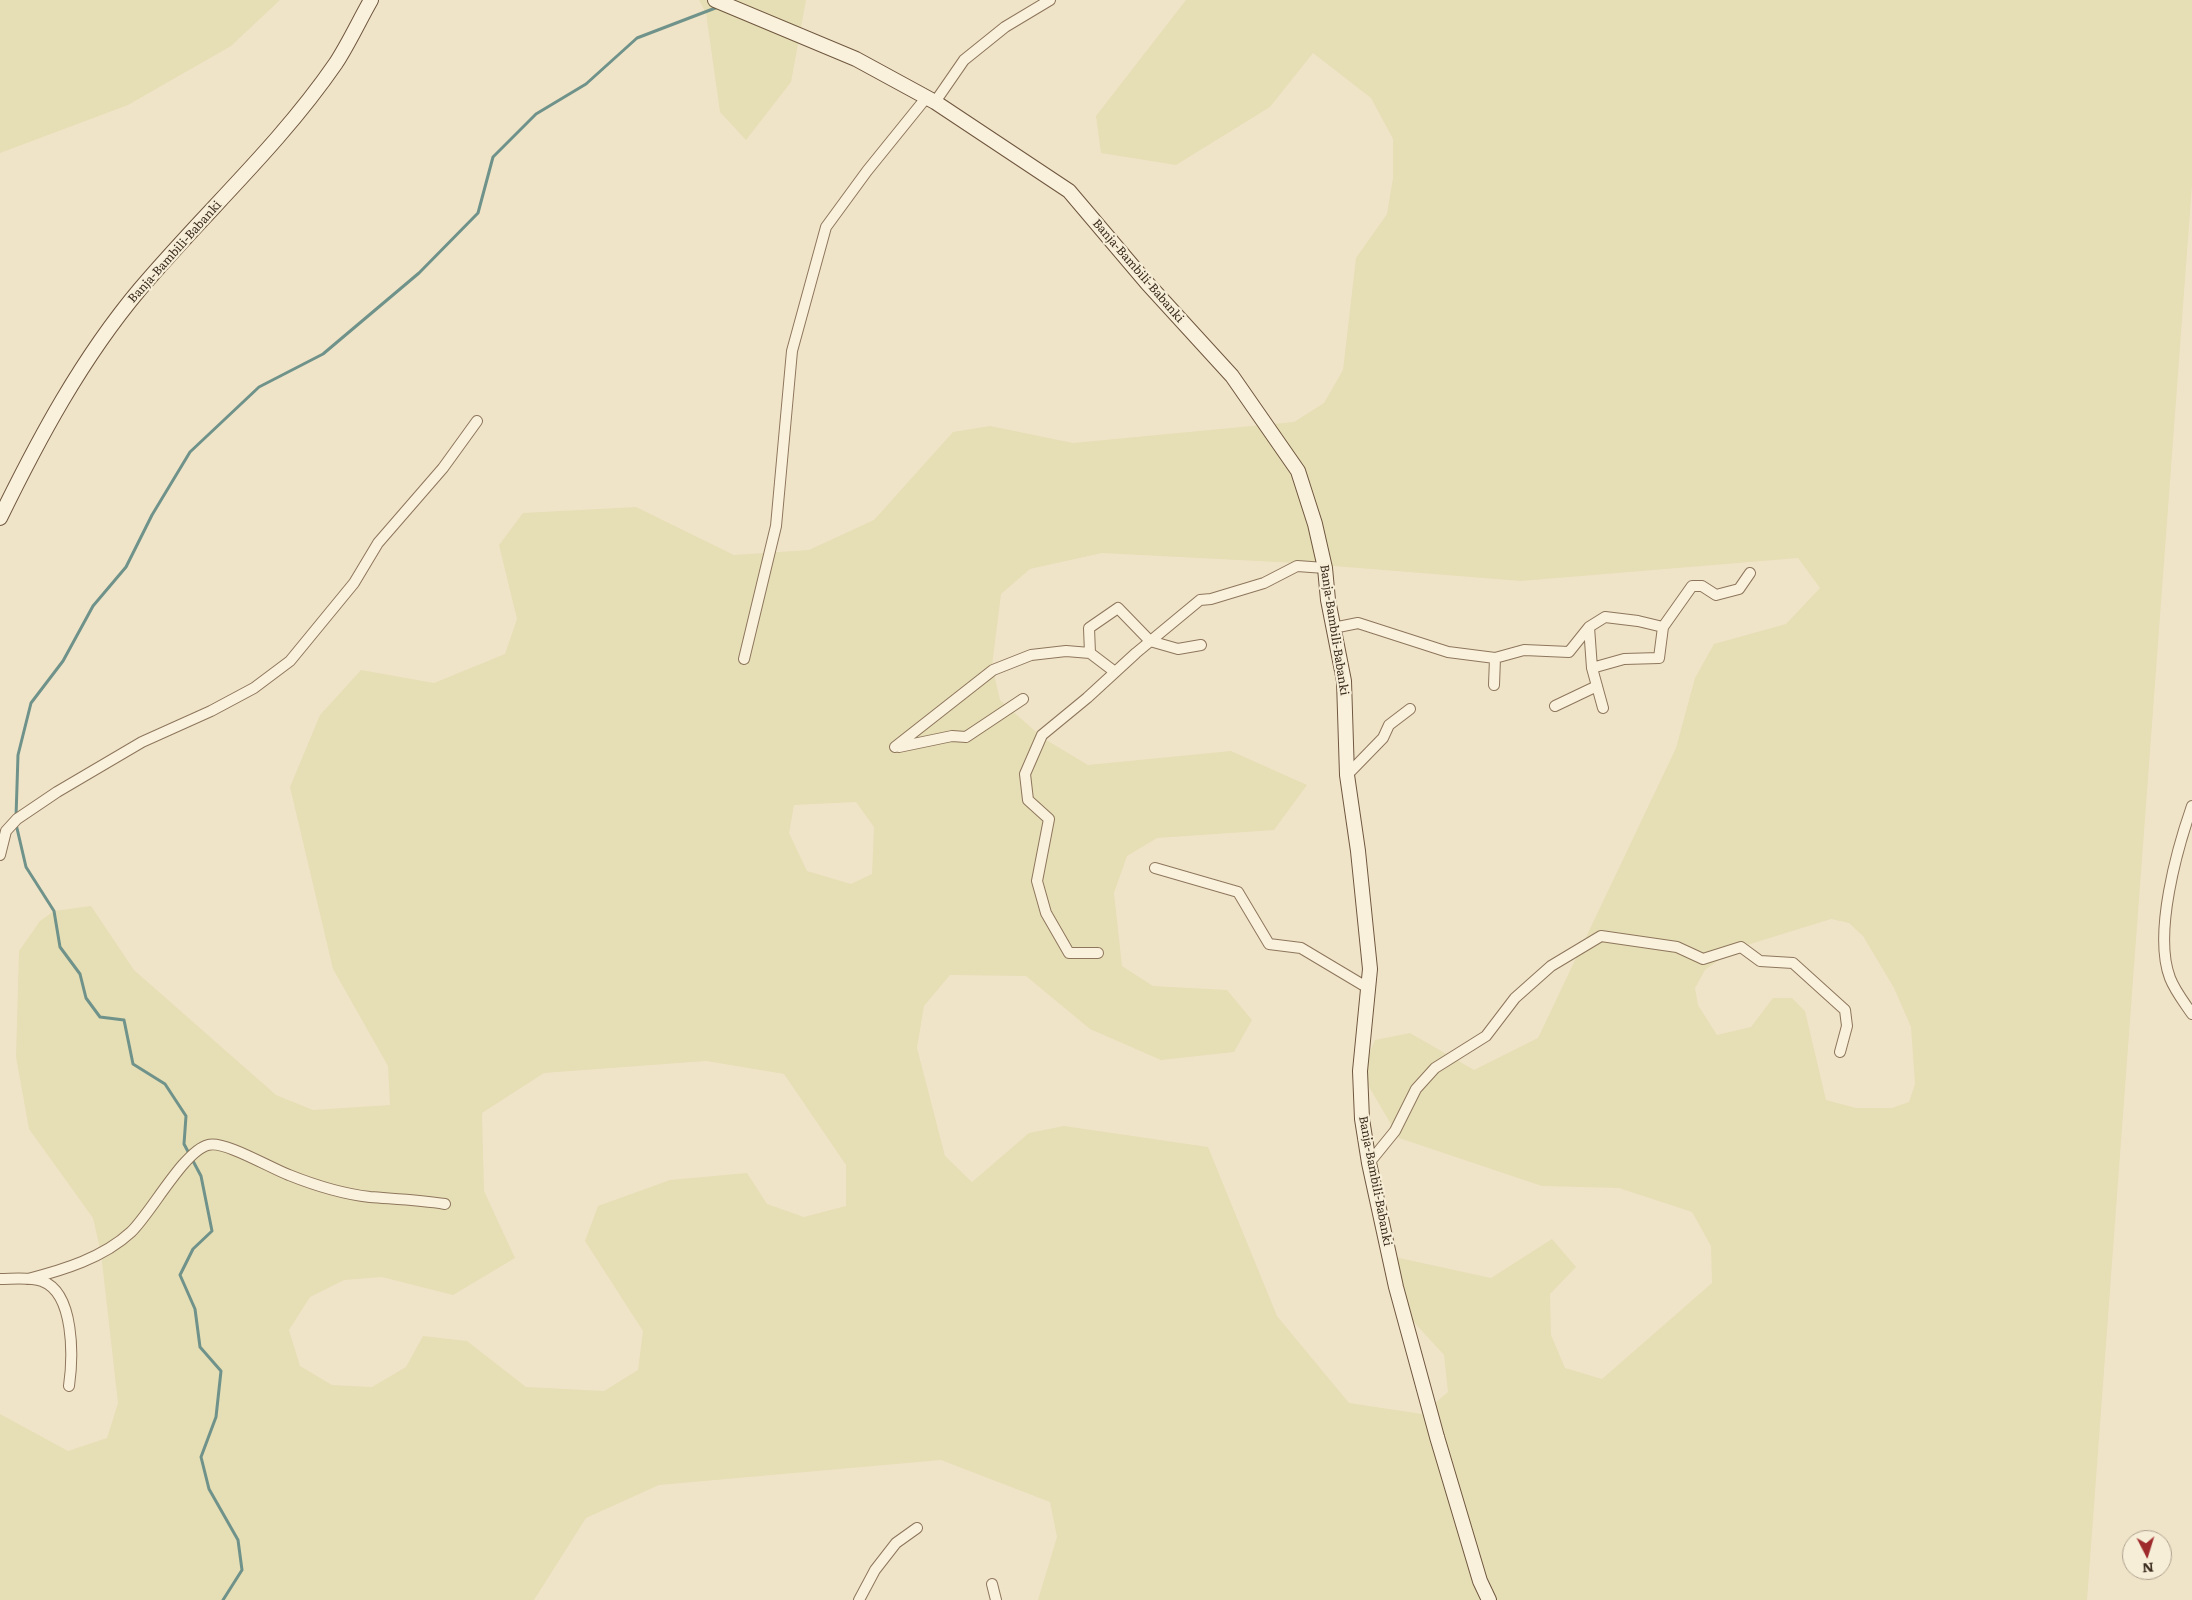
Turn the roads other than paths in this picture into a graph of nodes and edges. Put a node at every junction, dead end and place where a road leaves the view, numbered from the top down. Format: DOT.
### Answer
graph roads {
  1 [pos="371,0"];
  2 [pos="715,0"];
  3 [pos="1050,0"];
  4 [pos="930,100"];
  5 [pos="477,421"];
  6 [pos="0,518"];
  7 [pos="1325,568"];
  8 [pos="1750,573"];
  9 [pos="1663,626"];
  10 [pos="1589,627"];
  11 [pos="1333,628"];
  12 [pos="1150,641"];
  13 [pos="1201,644"];
  14 [pos="1090,653"];
  15 [pos="1495,658"];
  16 [pos="744,659"];
  17 [pos="1592,668"];
  18 [pos="1115,672"];
  19 [pos="1494,685"];
  20 [pos="1597,686"];
  21 [pos="1023,698"];
  22 [pos="1555,706"];
  23 [pos="1603,708"];
  24 [pos="1410,709"];
  25 [pos="1347,775"];
  26 [pos="2192,806"];
  27 [pos="0,855"];
  28 [pos="1155,868"];
  29 [pos="1098,953"];
  30 [pos="1368,988"];
  31 [pos="2192,1014"];
  32 [pos="1840,1052"];
  33 [pos="1369,1163"];
  34 [pos="446,1204"];
  35 [pos="0,1279"];
  36 [pos="28,1279"];
  37 [pos="69,1386"];
  38 [pos="917,1528"];
  39 [pos="992,1584"];
  40 [pos="860,1600"];
  41 [pos="996,1600"];
  42 [pos="1489,1600"];
  1 -- 6 [label="street, Banja-Bambili-Babanki"];
  2 -- 4 [label="street, Banja-Bambili-Babanki"];
  3 -- 4 [label="street"];
  4 -- 7 [label="street, Banja-Bambili-Babanki"];
  4 -- 16 [label="street"];
  5 -- 27 [label="street"];
  7 -- 11 [label="street, Banja-Bambili-Babanki"];
  7 -- 12 [label="street"];
  8 -- 9 [label="street"];
  9 -- 10 [label="street"];
  9 -- 17 [label="street"];
  10 -- 15 [label="street"];
  10 -- 17 [label="street"];
  11 -- 15 [label="street"];
  11 -- 25 [label="street, Banja-Bambili-Babanki"];
  12 -- 13 [label="street"];
  12 -- 14 [label="street"];
  12 -- 18 [label="street"];
  14 -- 18 [label="street"];
  14 -- 21 [label="street"];
  15 -- 19 [label="street"];
  17 -- 20 [label="street"];
  18 -- 29 [label="street"];
  20 -- 22 [label="street"];
  20 -- 23 [label="street"];
  24 -- 25 [label="street"];
  25 -- 30 [label="street, Banja-Bambili-Babanki"];
  26 -- 31 [label="street"];
  28 -- 30 [label="street"];
  30 -- 33 [label="street, Banja-Bambili-Babanki"];
  32 -- 33 [label="street"];
  33 -- 42 [label="street, Banja-Bambili-Babanki"];
  34 -- 36 [label="street"];
  35 -- 36 [label="street"];
  36 -- 37 [label="street"];
  38 -- 40 [label="street"];
  39 -- 41 [label="street"];
}
